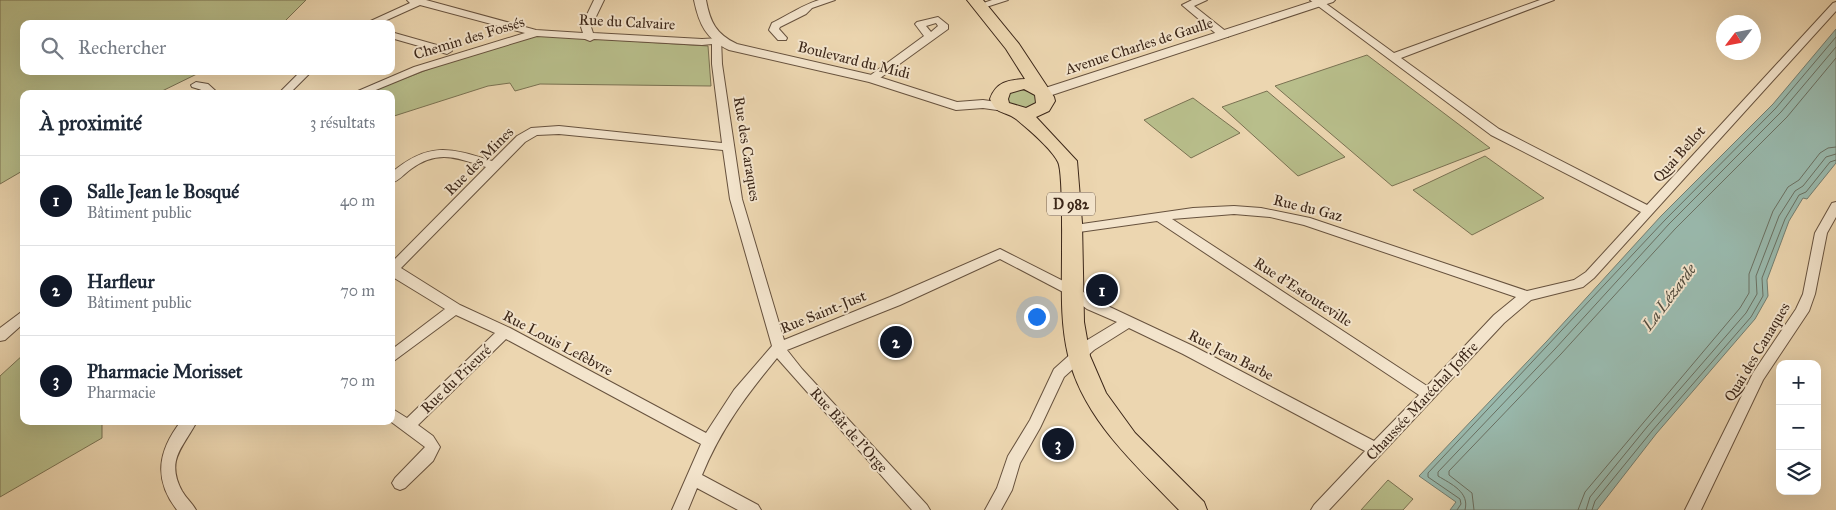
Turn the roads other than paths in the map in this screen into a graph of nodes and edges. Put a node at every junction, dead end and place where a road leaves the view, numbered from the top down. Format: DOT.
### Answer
graph roads {
  1 [pos="599,0"];
  2 [pos="700,0"];
  3 [pos="830,0"];
  4 [pos="1003,0"];
  5 [pos="1202,0"];
  6 [pos="1549,0"];
  7 [pos="419,1"];
  8 [pos="1321,1"];
  9 [pos="978,3"];
  10 [pos="1836,5"];
  11 [pos="378,20"];
  12 [pos="536,33"];
  13 [pos="395,36"];
  14 [pos="1224,36"];
  15 [pos="930,37"];
  16 [pos="590,38"];
  17 [pos="782,38"];
  18 [pos="716,40"];
  19 [pos="447,51"];
  20 [pos="1394,57"];
  21 [pos="304,75"];
  22 [pos="872,79"];
  23 [pos="196,85"];
  24 [pos="1035,85"];
  25 [pos="209,90"];
  26 [pos="287,90"];
  27 [pos="366,90"];
  28 [pos="1007,105"];
  29 [pos="1038,120"];
  30 [pos="730,147"];
  31 [pos="494,166"];
  32 [pos="395,175"];
  33 [pos="1836,206"];
  34 [pos="1648,211"];
  35 [pos="1160,217"];
  36 [pos="1072,228"];
  37 [pos="1000,254"];
  38 [pos="395,268"];
  39 [pos="395,271"];
  40 [pos="1072,291"];
  41 [pos="1527,296"];
  42 [pos="455,309"];
  43 [pos="20,318"];
  44 [pos="1128,322"];
  45 [pos="505,332"];
  46 [pos="0,336"];
  47 [pos="779,347"];
  48 [pos="395,355"];
  49 [pos="1079,356"];
  50 [pos="1429,394"];
  51 [pos="395,417"];
  52 [pos="187,425"];
  53 [pos="408,426"];
  54 [pos="709,441"];
  55 [pos="1375,449"];
  56 [pos="693,478"];
  57 [pos="400,484"];
  58 [pos="188,510"];
  59 [pos="680,510"];
  60 [pos="753,510"];
  61 [pos="922,510"];
  62 [pos="993,510"];
  63 [pos="1195,510"];
  64 [pos="1319,510"];
  65 [pos="1693,510"];
  1 -- 16 [label="street"];
  2 -- 18 [label="street"];
  3 -- 17 [label="street"];
  4 -- 9 [label="street"];
  5 -- 14 [label="street"];
  6 -- 20 [label="street"];
  7 -- 11 [label="street"];
  7 -- 12 [label="street"];
  8 -- 14 [label="street, Avenue Charles de Gaulle"];
  8 -- 20 [label="street"];
  9 -- 24 [label="main road"];
  10 -- 34 [label="street, Quai Bellot"];
  12 -- 16 [label="street, Rue du Calvaire"];
  12 -- 27 [label="street, Chemin des Fossés"];
  13 -- 19 [label="street"];
  14 -- 24 [label="street, Avenue Charles de Gaulle"];
  15 -- 22 [label="street"];
  16 -- 18 [label="street, Rue du Calvaire"];
  18 -- 22 [label="street, Boulevard du Midi"];
  18 -- 30 [label="street, Rue des Caraques"];
  20 -- 34 [label="street"];
  21 -- 26 [label="street"];
  22 -- 28 [label="street, Boulevard du Midi"];
  23 -- 25 [label="street"];
  24 -- 28 [label="main road"];
  24 -- 29 [label="main road"];
  28 -- 29 [label="main road, D 982"];
  29 -- 36 [label="main road, D 982"];
  30 -- 31 [label="street, Rue des Mines"];
  30 -- 47 [label="street, Rue des Caraques"];
  31 -- 32 [label="street"];
  31 -- 38 [label="street, Rue des Mines"];
  33 -- 65 [label="street, Quai des Canaques"];
  34 -- 41 [label="street, Quai Bellot"];
  35 -- 36 [label="street, Rue du Gaz"];
  35 -- 41 [label="street, Rue du Gaz"];
  35 -- 50 [label="street, Rue d'Estouteville"];
  36 -- 40 [label="main road, D 982"];
  37 -- 40 [label="street, Rue Jean Barbe"];
  37 -- 47 [label="street, Rue Saint-Just"];
  39 -- 42 [label="street, Rue Louis Lefèbvre"];
  40 -- 44 [label="street, Rue Jean Barbe"];
  40 -- 49 [label="main road, D 982"];
  41 -- 50 [label="street, Chaussée Maréchal Joffre"];
  42 -- 45 [label="street, Rue Louis Lefèbvre"];
  42 -- 48 [label="street"];
  43 -- 46 [label="street"];
  44 -- 49 [label="street"];
  44 -- 55 [label="street, Rue Jean Barbe"];
  45 -- 53 [label="street, Rue du Prieuré"];
  45 -- 54 [label="street, Rue Louis Lefèbvre"];
  47 -- 54 [label="street, Rue Saint-Just"];
  47 -- 61 [label="street, Rue Bât de l'Orge"];
  49 -- 62 [label="street"];
  49 -- 63 [label="main road, D 982"];
  50 -- 55 [label="street, Chaussée Maréchal Joffre"];
  51 -- 53 [label="street, Rue du Prieuré"];
  52 -- 58 [label="street"];
  53 -- 57 [label="street, Rue du Prieuré"];
  54 -- 56 [label="street, Rue Saint-Just"];
  55 -- 64 [label="street, Chaussée Maréchal Joffre"];
  56 -- 59 [label="street, Rue Saint-Just"];
  56 -- 60 [label="street"];
}
